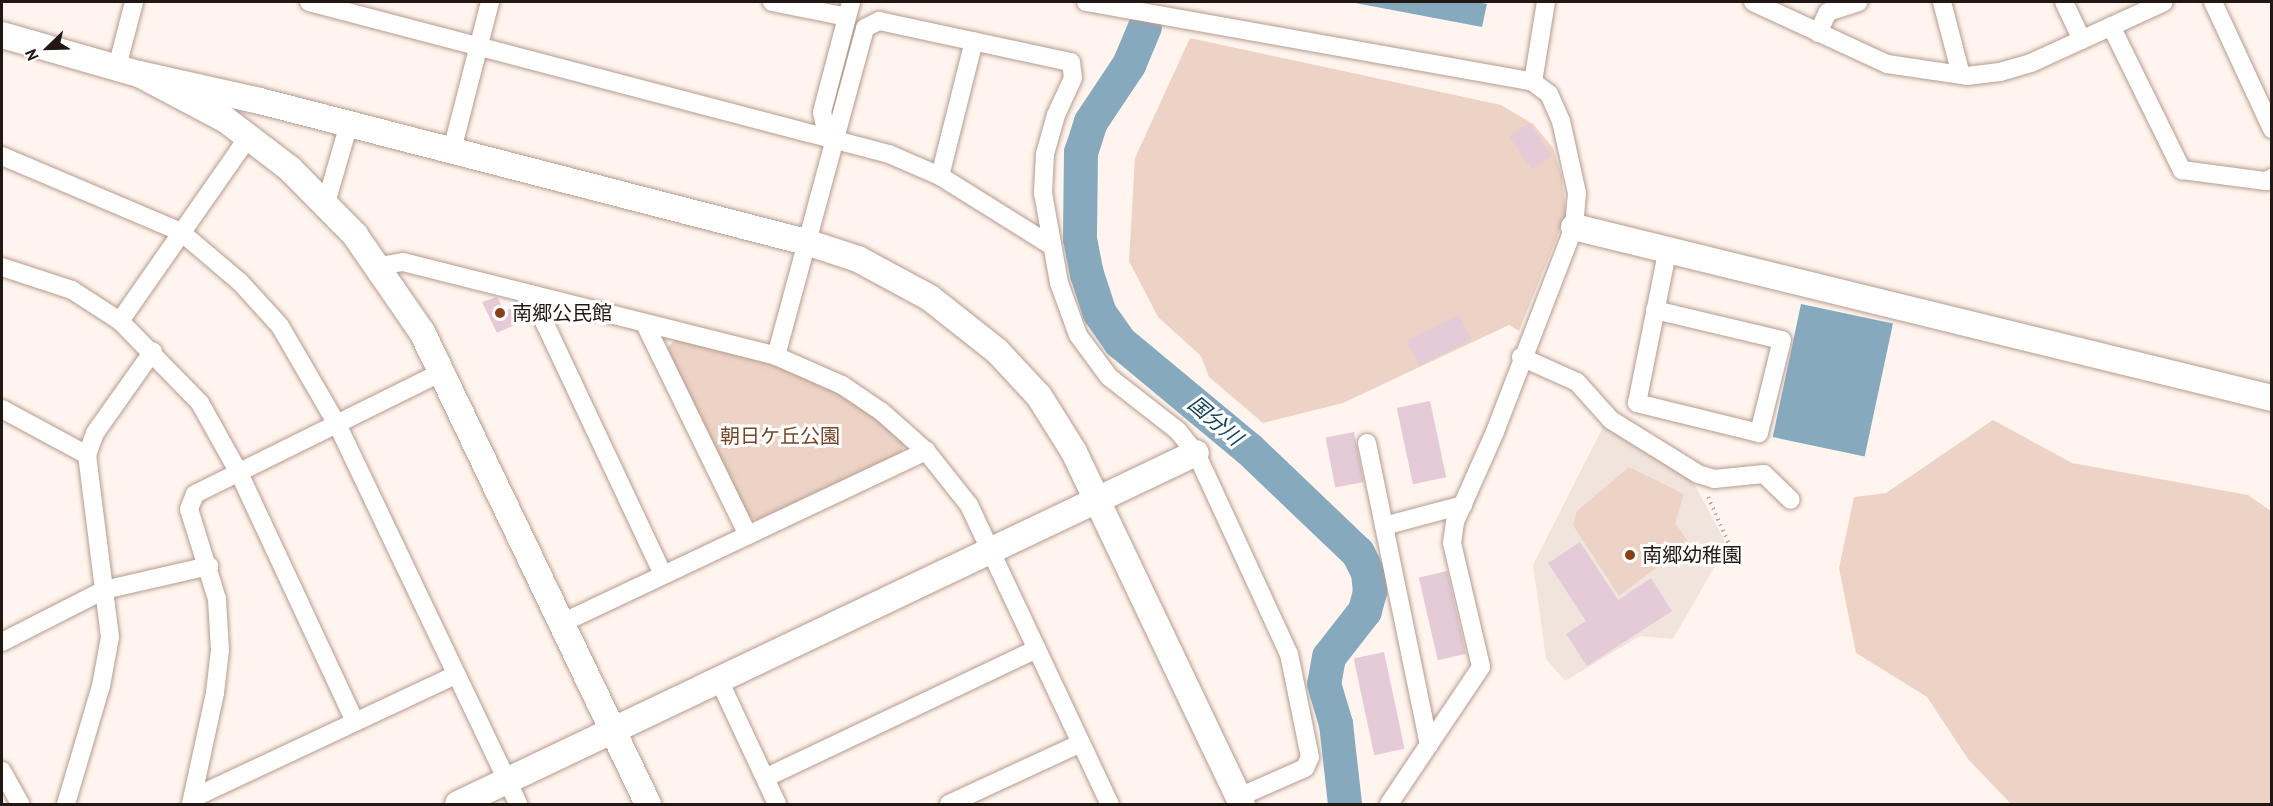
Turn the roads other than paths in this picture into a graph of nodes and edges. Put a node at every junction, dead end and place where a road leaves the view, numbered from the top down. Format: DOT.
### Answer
graph roads {
  1 [pos="134,2"];
  2 [pos="309,2"];
  3 [pos="490,2"];
  4 [pos="772,2"];
  5 [pos="1086,2"];
  6 [pos="1546,2"];
  7 [pos="1753,2"];
  8 [pos="1858,2"];
  9 [pos="1942,2"];
  10 [pos="2064,2"];
  11 [pos="2164,2"];
  12 [pos="2213,2"];
  13 [pos="1149,7"];
  14 [pos="849,9"];
  15 [pos="2111,26"];
  16 [pos="1818,33"];
  17 [pos="2,35"];
  18 [pos="2082,40"];
  19 [pos="974,41"];
  20 [pos="479,45"];
  21 [pos="128,70"];
  22 [pos="1961,75"];
  23 [pos="1533,82"];
  24 [pos="260,101"];
  25 [pos="349,124"];
  26 [pos="2271,129"];
  27 [pos="247,134"];
  28 [pos="835,137"];
  29 [pos="452,150"];
  30 [pos="2,156"];
  31 [pos="940,176"];
  32 [pos="2271,178"];
  33 [pos="326,203"];
  34 [pos="1574,227"];
  35 [pos="181,232"];
  36 [pos="806,242"];
  37 [pos="1049,244"];
  38 [pos="1668,248"];
  39 [pos="380,266"];
  40 [pos="2,267"];
  41 [pos="531,294"];
  42 [pos="1655,310"];
  43 [pos="120,321"];
  44 [pos="645,324"];
  45 [pos="153,351"];
  46 [pos="776,356"];
  47 [pos="1521,357"];
  48 [pos="442,372"];
  49 [pos="2271,398"];
  50 [pos="2,409"];
  51 [pos="338,426"];
  52 [pos="1367,443"];
  53 [pos="926,451"];
  54 [pos="1196,453"];
  55 [pos="87,455"];
  56 [pos="240,475"];
  57 [pos="1097,500"];
  58 [pos="1791,500"];
  59 [pos="1463,504"];
  60 [pos="1384,526"];
  61 [pos="748,535"];
  62 [pos="991,550"];
  63 [pos="209,566"];
  64 [pos="663,575"];
  65 [pos="104,590"];
  66 [pos="562,623"];
  67 [pos="2,642"];
  68 [pos="1037,649"];
  69 [pos="455,675"];
  70 [pos="718,680"];
  71 [pos="355,722"];
  72 [pos="613,731"];
  73 [pos="1081,743"];
  74 [pos="1429,745"];
  75 [pos="2,771"];
  76 [pos="765,778"];
  77 [pos="507,781"];
  78 [pos="192,801"];
  79 [pos="1241,801"];
  80 [pos="20,804"];
  81 [pos="66,804"];
  82 [pos="458,804"];
  83 [pos="518,804"];
  84 [pos="648,804"];
  85 [pos="777,804"];
  86 [pos="949,804"];
  87 [pos="1110,804"];
  88 [pos="1389,804"];
  1 -- 21 [label="street"];
  2 -- 20 [label="street"];
  3 -- 20 [label="street"];
  4 -- 14 [label="street"];
  5 -- 13 [label="street"];
  6 -- 23 [label="street"];
  7 -- 16 [label="street"];
  8 -- 16 [label="street"];
  9 -- 22 [label="street"];
  10 -- 18 [label="street"];
  11 -- 15 [label="street"];
  12 -- 26 [label="street"];
  13 -- 23 [label="street"];
  14 -- 28 [label="street"];
  15 -- 18 [label="street"];
  15 -- 32 [label="street"];
  16 -- 22 [label="street"];
  17 -- 21 [label="street"];
  18 -- 22 [label="street"];
  19 -- 28 [label="street"];
  19 -- 31 [label="street"];
  19 -- 37 [label="street"];
  20 -- 28 [label="street"];
  20 -- 29 [label="street"];
  21 -- 24 [label="street"];
  21 -- 27 [label="street"];
  23 -- 34 [label="street"];
  24 -- 25 [label="street"];
  24 -- 27 [label="street"];
  25 -- 29 [label="street"];
  25 -- 33 [label="street"];
  27 -- 33 [label="street"];
  27 -- 35 [label="street"];
  28 -- 31 [label="street"];
  28 -- 36 [label="street"];
  29 -- 36 [label="street"];
  30 -- 35 [label="street"];
  31 -- 37 [label="street"];
  33 -- 39 [label="street"];
  34 -- 38 [label="street"];
  34 -- 47 [label="street"];
  35 -- 43 [label="street"];
  35 -- 51 [label="street"];
  36 -- 46 [label="street"];
  36 -- 57 [label="street"];
  37 -- 54 [label="street"];
  38 -- 42 [label="street"];
  38 -- 49 [label="street"];
  39 -- 41 [label="street"];
  39 -- 48 [label="street"];
  40 -- 43 [label="street"];
  41 -- 44 [label="street"];
  41 -- 64 [label="street"];
  42 -- 42 [label="street"];
  43 -- 45 [label="street"];
  44 -- 46 [label="street"];
  44 -- 61 [label="street"];
  45 -- 55 [label="street"];
  45 -- 56 [label="street"];
  46 -- 53 [label="street"];
  47 -- 58 [label="street"];
  47 -- 59 [label="street"];
  48 -- 51 [label="street"];
  48 -- 66 [label="street"];
  50 -- 55 [label="street"];
  51 -- 56 [label="street"];
  51 -- 69 [label="street"];
  52 -- 60 [label="street"];
  53 -- 61 [label="street"];
  53 -- 62 [label="street"];
  54 -- 57 [label="street"];
  54 -- 79 [label="street"];
  55 -- 65 [label="street"];
  56 -- 63 [label="street"];
  56 -- 71 [label="street"];
  57 -- 62 [label="street"];
  57 -- 79 [label="street"];
  59 -- 60 [label="street"];
  59 -- 74 [label="street"];
  60 -- 74 [label="street"];
  61 -- 64 [label="street"];
  62 -- 68 [label="street"];
  62 -- 70 [label="street"];
  63 -- 65 [label="street"];
  63 -- 78 [label="street"];
  64 -- 66 [label="street"];
  65 -- 67 [label="street"];
  65 -- 81 [label="street"];
  66 -- 72 [label="street"];
  68 -- 73 [label="street"];
  68 -- 76 [label="street"];
  69 -- 71 [label="street"];
  69 -- 77 [label="street"];
  70 -- 72 [label="street"];
  70 -- 76 [label="street"];
  71 -- 78 [label="street"];
  72 -- 77 [label="street"];
  72 -- 84 [label="street"];
  73 -- 86 [label="street"];
  73 -- 87 [label="street"];
  74 -- 88 [label="street"];
  75 -- 80 [label="street"];
  76 -- 85 [label="street"];
  77 -- 82 [label="street"];
  77 -- 83 [label="street"];
}
